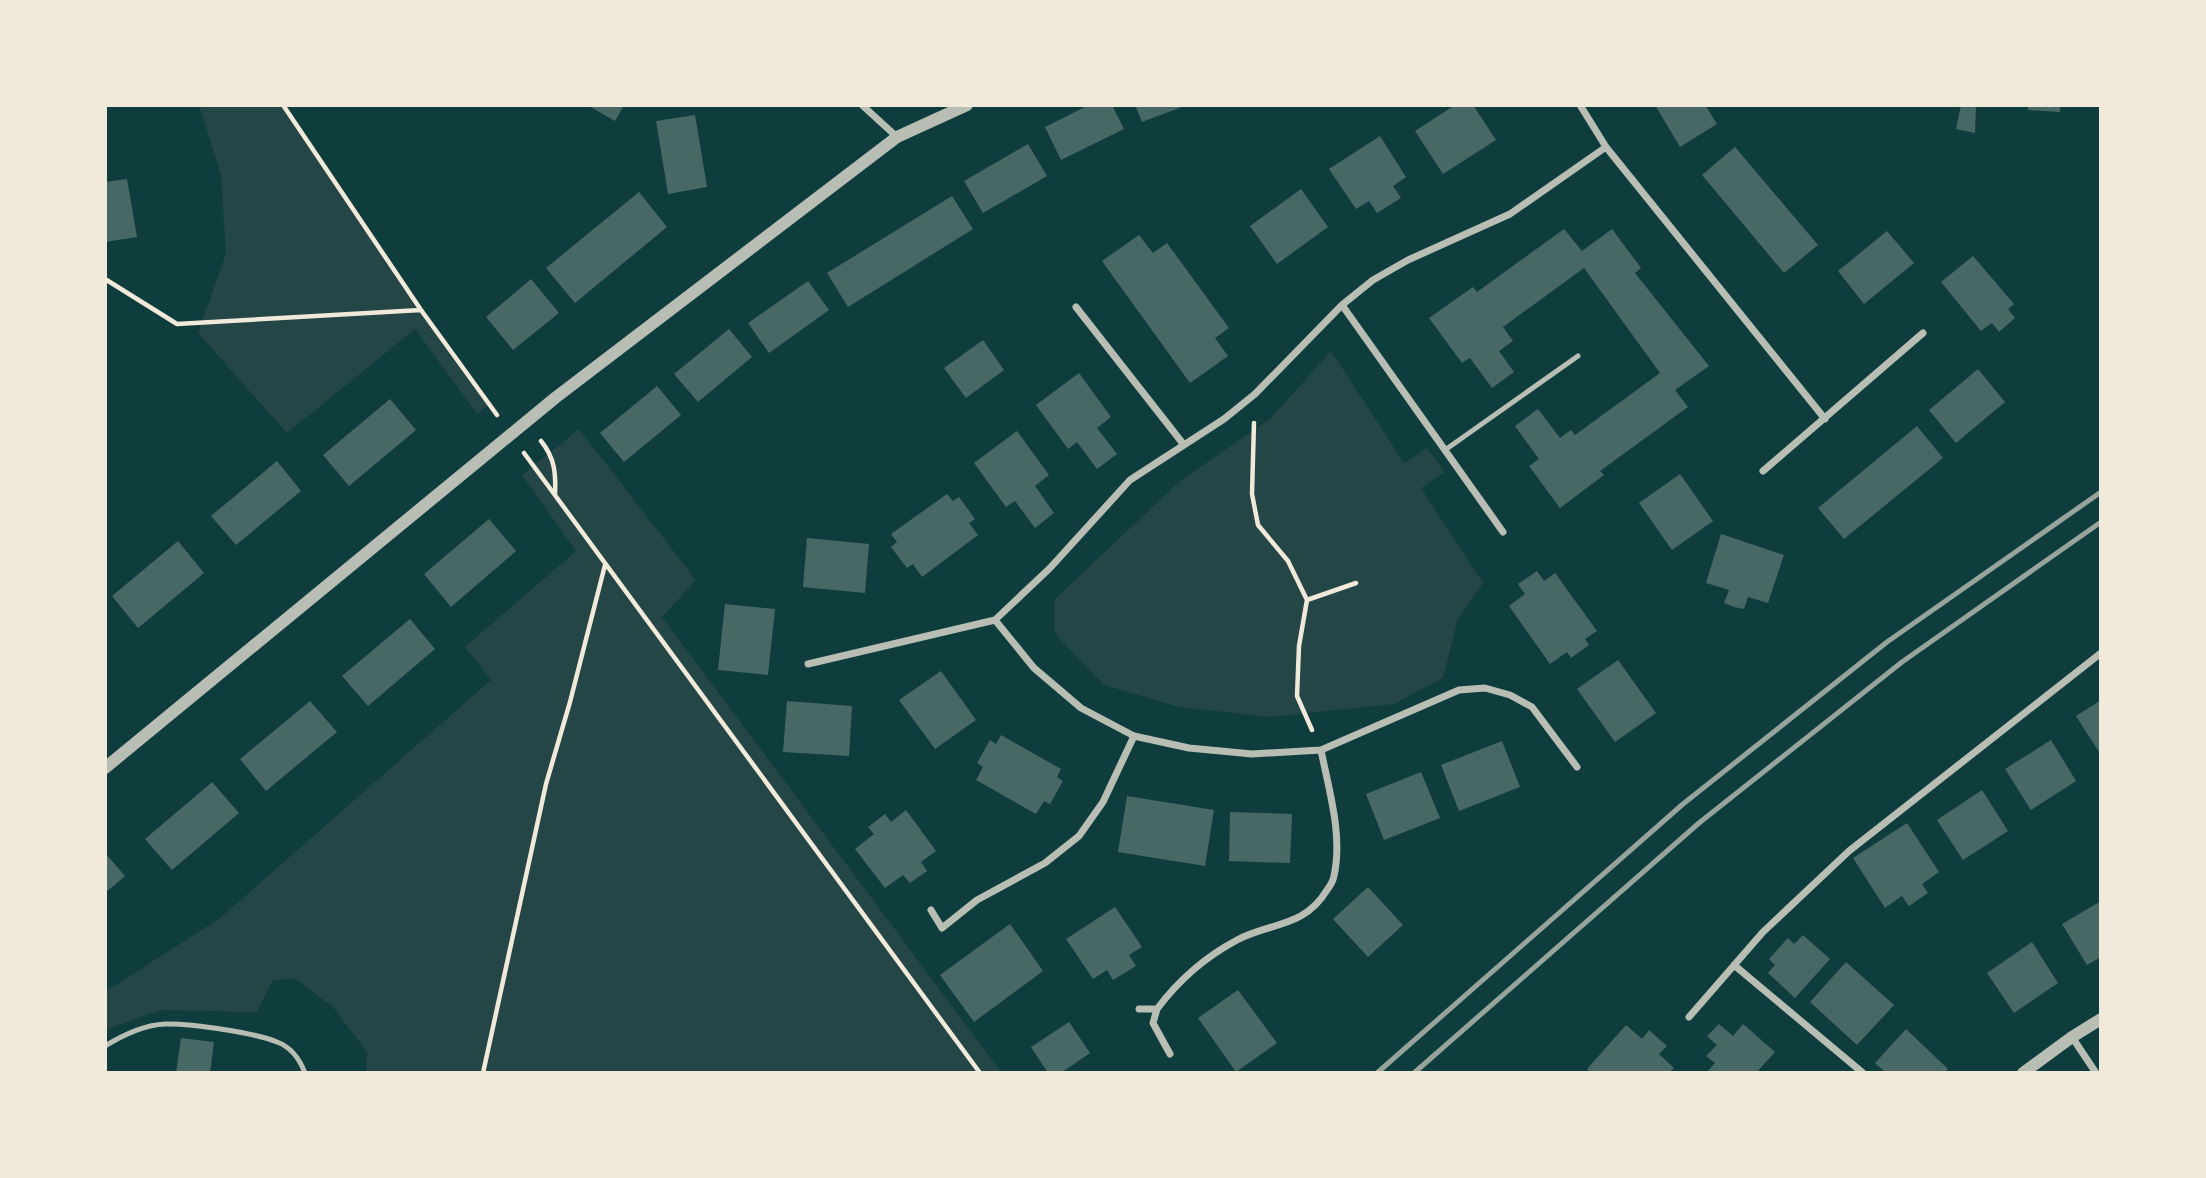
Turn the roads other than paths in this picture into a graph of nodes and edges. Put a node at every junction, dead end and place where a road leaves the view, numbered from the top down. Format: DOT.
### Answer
graph roads {
  1 [pos="862,105"];
  2 [pos="967,105"];
  3 [pos="1580,105"];
  4 [pos="897,137"];
  5 [pos="1606,147"];
  6 [pos="1342,305"];
  7 [pos="1076,307"];
  8 [pos="1923,333"];
  9 [pos="1578,356"];
  10 [pos="1825,419"];
  11 [pos="1184,445"];
  12 [pos="1445,450"];
  13 [pos="1763,471"];
  14 [pos="1503,532"];
  15 [pos="995,620"];
  16 [pos="2101,653"];
  17 [pos="808,664"];
  18 [pos="1133,736"];
  19 [pos="1321,750"];
  20 [pos="1577,767"];
  21 [pos="105,768"];
  22 [pos="931,910"];
  23 [pos="1734,965"];
  24 [pos="1139,1009"];
  25 [pos="1157,1009"];
  26 [pos="1689,1017"];
  27 [pos="2101,1019"];
  28 [pos="2072,1037"];
  29 [pos="105,1046"];
  30 [pos="1170,1054"];
  31 [pos="305,1073"];
  32 [pos="1863,1073"];
  33 [pos="2023,1073"];
  34 [pos="2096,1073"];
  1 -- 4 [label="street"];
  2 -- 4 [label="street"];
  3 -- 5 [label="street"];
  4 -- 21 [label="street"];
  5 -- 6 [label="street"];
  5 -- 10 [label="street"];
  6 -- 11 [label="street"];
  6 -- 12 [label="street"];
  7 -- 11 [label="street"];
  8 -- 10 [label="street"];
  9 -- 12 [label="lane"];
  10 -- 13 [label="street"];
  11 -- 15 [label="street"];
  12 -- 14 [label="street"];
  15 -- 17 [label="street"];
  15 -- 18 [label="street"];
  16 -- 23 [label="street"];
  18 -- 19 [label="street"];
  18 -- 22 [label="street"];
  19 -- 20 [label="street"];
  19 -- 25 [label="street"];
  23 -- 26 [label="street"];
  23 -- 32 [label="street"];
  24 -- 25 [label="street"];
  25 -- 30 [label="street"];
  27 -- 28 [label="street"];
  28 -- 33 [label="street"];
  28 -- 34 [label="street"];
  29 -- 31 [label="lane"];
}
